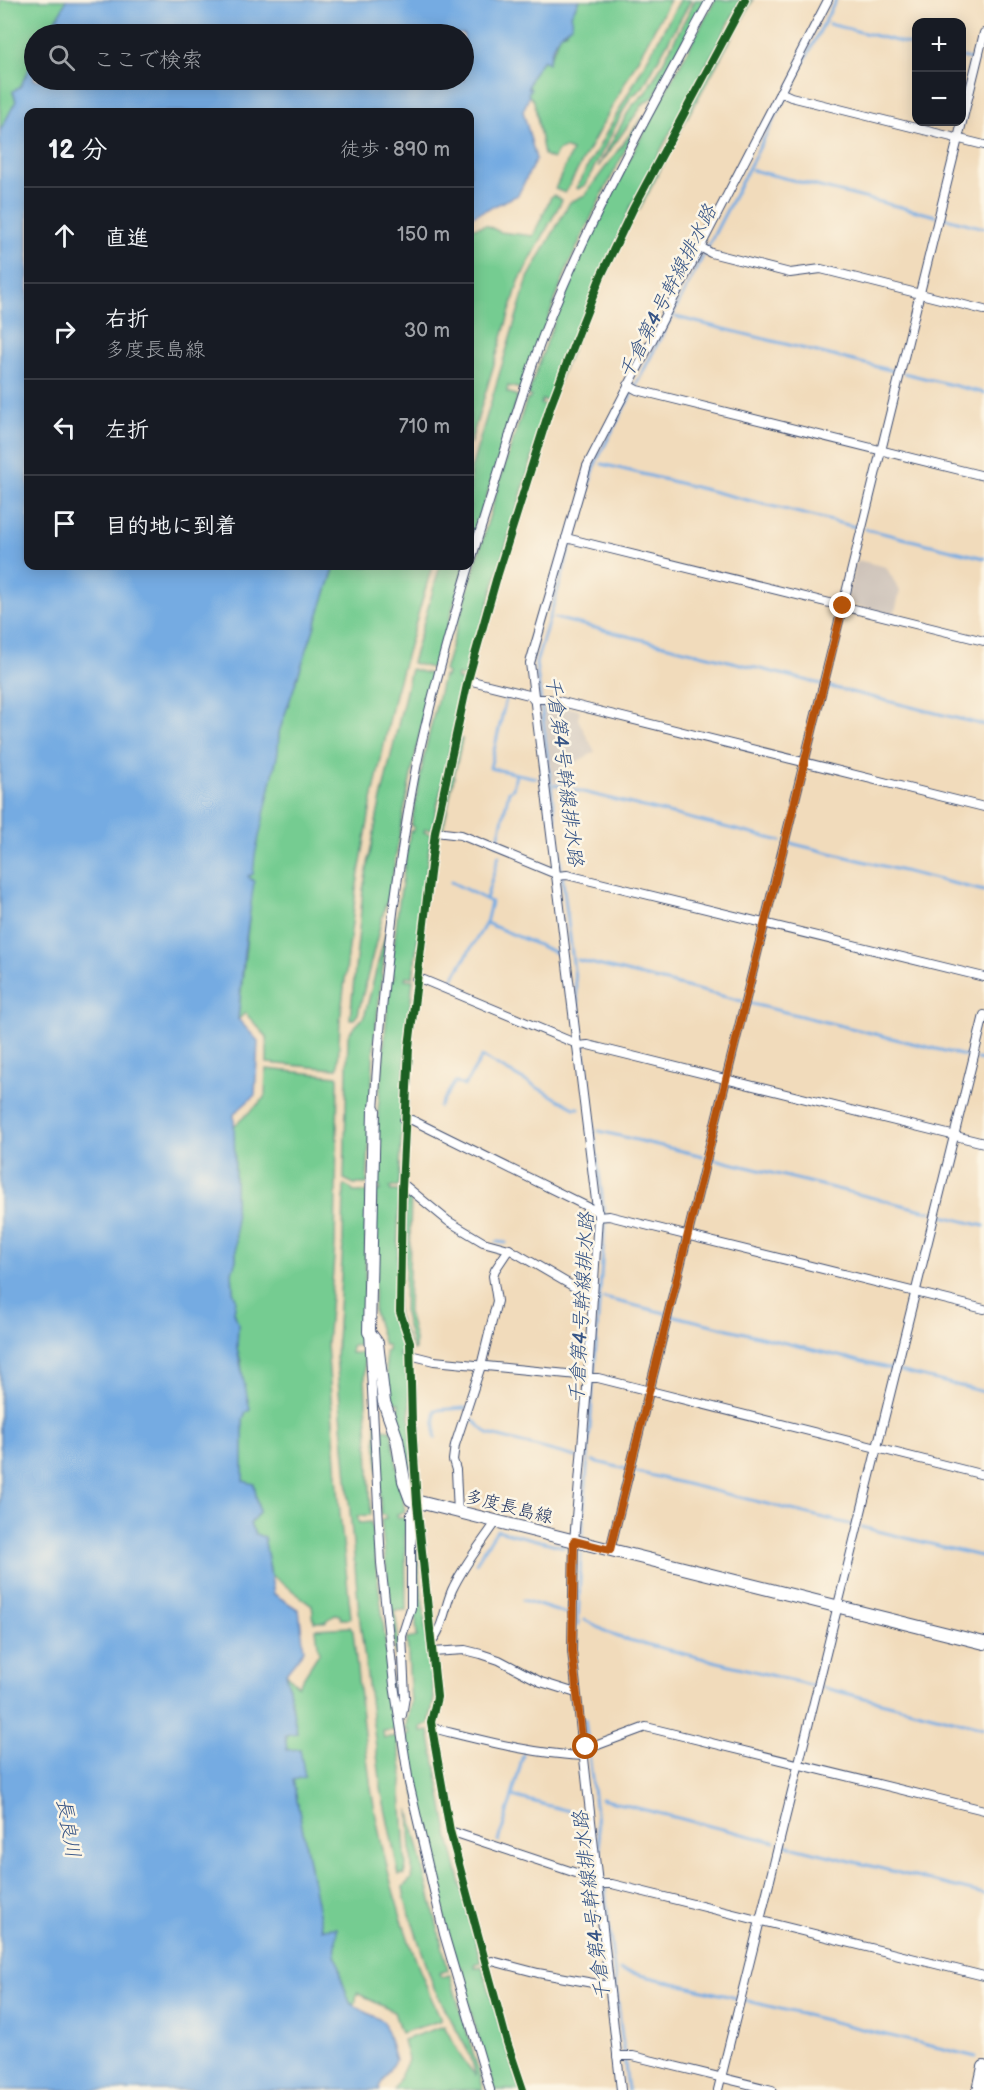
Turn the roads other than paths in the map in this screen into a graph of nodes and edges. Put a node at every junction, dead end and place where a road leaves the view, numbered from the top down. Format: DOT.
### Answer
graph roads {
  1 [pos="710,0"];
  2 [pos="745,0"];
  3 [pos="828,0"];
  4 [pos="984,33"];
  5 [pos="784,94"];
  6 [pos="958,139"];
  7 [pos="984,145"];
  8 [pos="703,249"];
  9 [pos="920,294"];
  10 [pos="984,310"];
  11 [pos="632,387"];
  12 [pos="882,451"];
  13 [pos="984,476"];
  14 [pos="570,539"];
  15 [pos="474,552"];
  16 [pos="469,570"];
  17 [pos="843,606"];
  18 [pos="984,641"];
  19 [pos="468,680"];
  20 [pos="537,698"];
  21 [pos="804,763"];
  22 [pos="984,807"];
  23 [pos="435,832"];
  24 [pos="559,875"];
  25 [pos="765,923"];
  26 [pos="984,977"];
  27 [pos="416,979"];
  28 [pos="984,1015"];
  29 [pos="580,1045"];
  30 [pos="726,1079"];
  31 [pos="374,1110"];
  32 [pos="404,1120"];
  33 [pos="954,1136"];
  34 [pos="984,1143"];
  35 [pos="402,1183"];
  36 [pos="601,1215"];
  37 [pos="688,1235"];
  38 [pos="509,1250"];
  39 [pos="915,1292"];
  40 [pos="593,1298"];
  41 [pos="984,1309"];
  42 [pos="369,1332"];
  43 [pos="410,1355"];
  44 [pos="481,1366"];
  45 [pos="591,1377"];
  46 [pos="650,1391"];
  47 [pos="877,1448"];
  48 [pos="984,1474"];
  49 [pos="417,1503"];
  50 [pos="458,1513"];
  51 [pos="496,1522"];
  52 [pos="574,1541"];
  53 [pos="610,1550"];
  54 [pos="837,1606"];
  55 [pos="431,1642"];
  56 [pos="984,1643"];
  57 [pos="432,1652"];
  58 [pos="576,1694"];
  59 [pos="400,1723"];
  60 [pos="432,1728"];
  61 [pos="587,1749"];
  62 [pos="799,1765"];
  63 [pos="984,1810"];
  64 [pos="450,1831"];
  65 [pos="599,1883"];
  66 [pos="759,1920"];
  67 [pos="485,1963"];
  68 [pos="984,1976"];
  69 [pos="609,1986"];
  70 [pos="622,2056"];
  71 [pos="984,2067"];
  72 [pos="721,2078"];
  73 [pos="489,2090"];
  74 [pos="523,2090"];
  75 [pos="621,2090"];
  76 [pos="718,2090"];
  77 [pos="772,2090"];
  78 [pos="979,2090"];
  1 -- 15 [label="street"];
  2 -- 19 [label="street"];
  3 -- 5 [label="street"];
  4 -- 6 [label="street"];
  5 -- 6 [label="street"];
  5 -- 8 [label="street"];
  6 -- 7 [label="street"];
  6 -- 9 [label="street"];
  8 -- 9 [label="street"];
  8 -- 11 [label="street"];
  9 -- 10 [label="street"];
  9 -- 12 [label="street"];
  11 -- 12 [label="street"];
  11 -- 14 [label="street"];
  12 -- 13 [label="street"];
  12 -- 17 [label="street"];
  14 -- 17 [label="street"];
  14 -- 20 [label="street"];
  16 -- 31 [label="street"];
  17 -- 18 [label="street"];
  17 -- 21 [label="street"];
  19 -- 20 [label="street"];
  19 -- 23 [label="street"];
  20 -- 21 [label="street"];
  20 -- 24 [label="street"];
  21 -- 22 [label="street"];
  21 -- 25 [label="street"];
  23 -- 24 [label="street"];
  23 -- 27 [label="street"];
  24 -- 25 [label="street"];
  24 -- 29 [label="street"];
  25 -- 26 [label="street"];
  25 -- 30 [label="street"];
  27 -- 29 [label="street"];
  27 -- 32 [label="street"];
  28 -- 33 [label="street"];
  29 -- 30 [label="street"];
  29 -- 36 [label="street"];
  30 -- 33 [label="street"];
  30 -- 37 [label="street"];
  31 -- 42 [label="main road"];
  32 -- 35 [label="street"];
  32 -- 36 [label="street"];
  33 -- 34 [label="street"];
  33 -- 39 [label="street"];
  35 -- 38 [label="street"];
  35 -- 43 [label="street"];
  36 -- 37 [label="street"];
  36 -- 40 [label="street"];
  37 -- 39 [label="street"];
  37 -- 46 [label="street"];
  38 -- 40 [label="street"];
  38 -- 44 [label="street"];
  39 -- 41 [label="street"];
  39 -- 47 [label="street"];
  40 -- 45 [label="street"];
  42 -- 49 [label="main road"];
  42 -- 59 [label="street"];
  43 -- 44 [label="street"];
  43 -- 49 [label="street"];
  44 -- 45 [label="street"];
  44 -- 50 [label="street"];
  45 -- 46 [label="street"];
  45 -- 52 [label="street"];
  46 -- 47 [label="street"];
  46 -- 53 [label="street"];
  47 -- 48 [label="street"];
  47 -- 54 [label="street"];
  49 -- 50 [label="main road, 多度長島線"];
  49 -- 55 [label="street"];
  49 -- 59 [label="street"];
  50 -- 51 [label="main road, 多度長島線"];
  51 -- 52 [label="main road, 多度長島線"];
  51 -- 55 [label="street"];
  52 -- 53 [label="main road, 多度長島線"];
  52 -- 58 [label="street"];
  53 -- 54 [label="main road, 多度長島線"];
  54 -- 56 [label="main road, 多度長島線"];
  54 -- 62 [label="street"];
  55 -- 57 [label="street"];
  57 -- 58 [label="street"];
  57 -- 60 [label="street"];
  58 -- 61 [label="street"];
  59 -- 73 [label="street"];
  60 -- 61 [label="street"];
  60 -- 64 [label="street"];
  61 -- 62 [label="street"];
  61 -- 65 [label="street"];
  62 -- 63 [label="street"];
  62 -- 66 [label="street"];
  64 -- 65 [label="street"];
  64 -- 67 [label="street"];
  65 -- 66 [label="street"];
  65 -- 69 [label="street"];
  66 -- 68 [label="street"];
  66 -- 72 [label="street"];
  67 -- 69 [label="street"];
  67 -- 74 [label="street"];
  69 -- 70 [label="street"];
  70 -- 72 [label="street"];
  70 -- 75 [label="street"];
  71 -- 78 [label="main road"];
  72 -- 76 [label="street"];
  72 -- 77 [label="street"];
}
